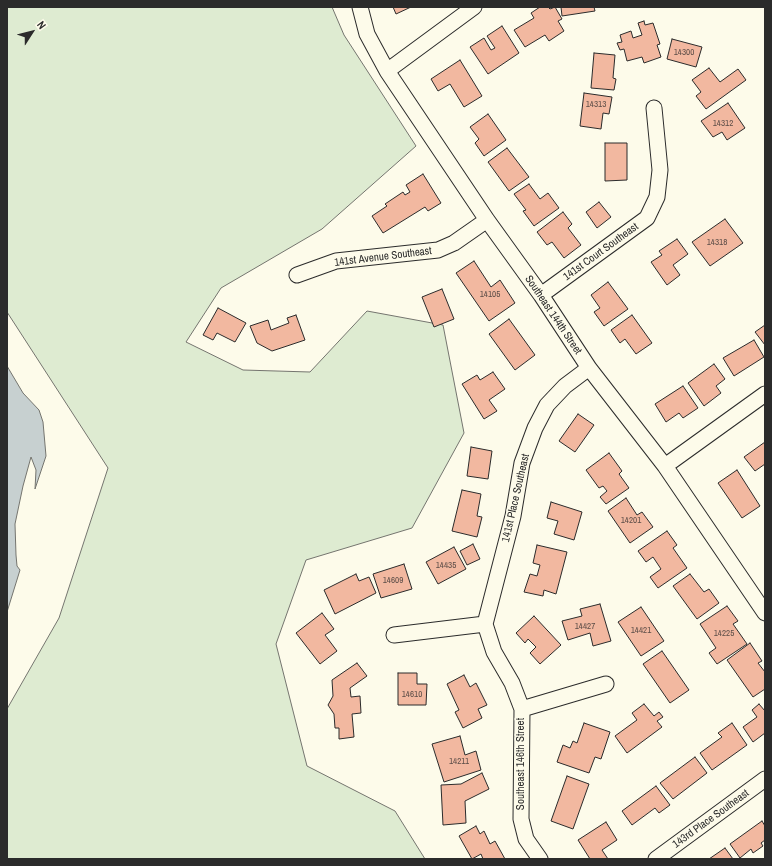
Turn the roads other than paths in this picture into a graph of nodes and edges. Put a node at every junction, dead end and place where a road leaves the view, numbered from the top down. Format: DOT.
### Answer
graph roads {
  1 [pos="360,7"];
  2 [pos="474,7"];
  3 [pos="387,71"];
  4 [pos="654,108"];
  5 [pos="486,220"];
  6 [pos="297,275"];
  7 [pos="540,295"];
  8 [pos="589,368"];
  9 [pos="765,394"];
  10 [pos="665,466"];
  11 [pos="765,613"];
  12 [pos="485,624"];
  13 [pos="394,635"];
  14 [pos="606,684"];
  15 [pos="522,709"];
  16 [pos="765,779"];
  17 [pos="540,859"];
  18 [pos="656,859"];
  1 -- 3 [label="street, Southeast 144th Street"];
  2 -- 3 [label="street"];
  3 -- 5 [label="street, Southeast 144th Street"];
  4 -- 7 [label="street, 141st Court Southeast"];
  5 -- 6 [label="street, 141st Avenue Southeast"];
  5 -- 7 [label="street, Southeast 144th Street"];
  7 -- 8 [label="street, Southeast 144th Street"];
  8 -- 10 [label="street, Southeast 144th Street"];
  8 -- 12 [label="street, 141st Place Southeast"];
  9 -- 10 [label="street"];
  10 -- 11 [label="street, Southeast 144th Street"];
  12 -- 13 [label="street"];
  12 -- 15 [label="street, Southeast 146th Street"];
  14 -- 15 [label="street"];
  15 -- 17 [label="street, Southeast 146th Street"];
  16 -- 18 [label="street, 143rd Place Southeast"];
}
